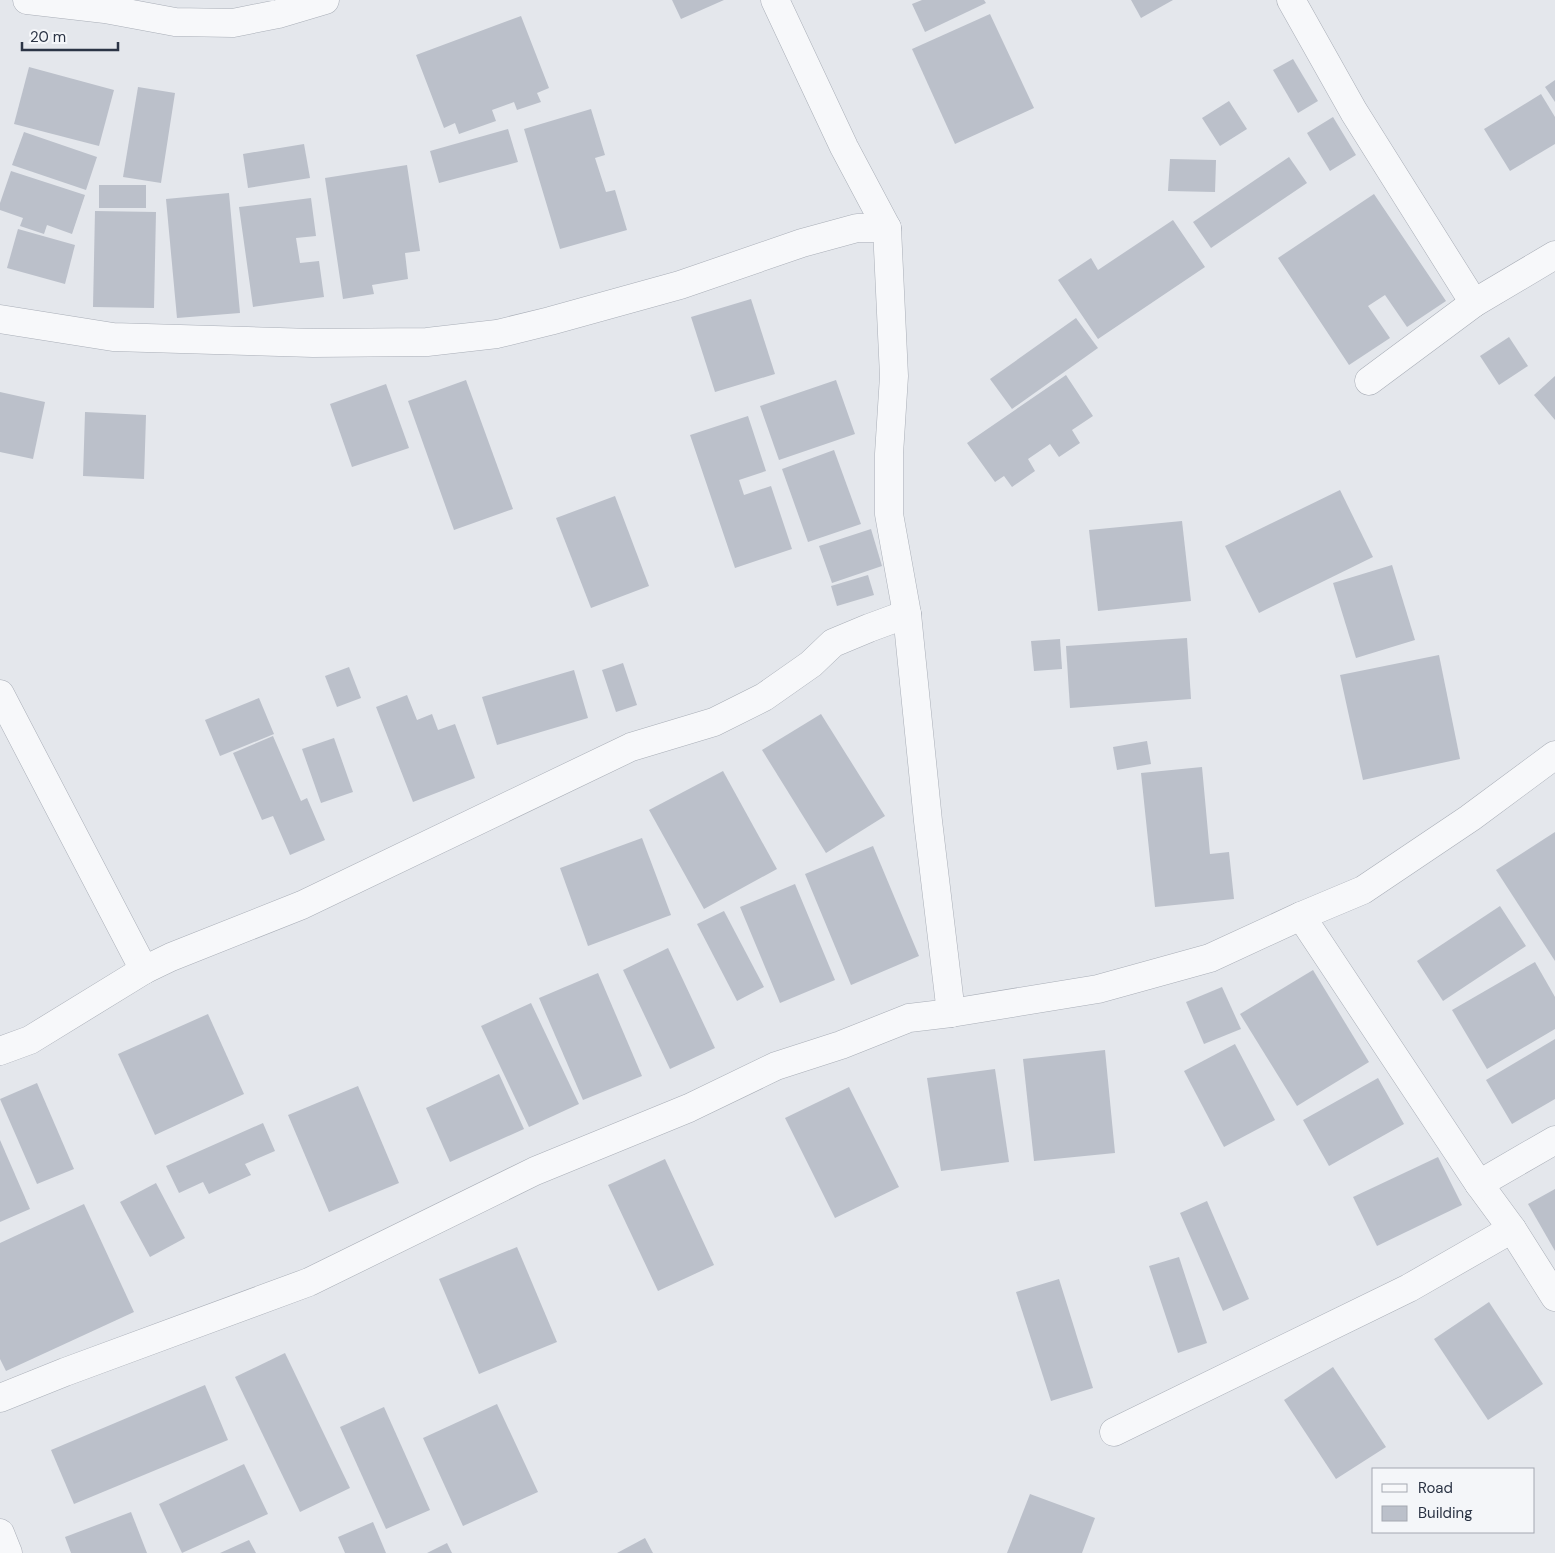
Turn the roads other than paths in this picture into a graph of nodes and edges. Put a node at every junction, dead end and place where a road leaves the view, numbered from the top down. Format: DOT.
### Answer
graph roads {
  1 [pos="27,0"];
  2 [pos="325,0"];
  3 [pos="775,0"];
  4 [pos="1291,0"];
  5 [pos="886,228"];
  6 [pos="1555,255"];
  7 [pos="1474,303"];
  8 [pos="0,319"];
  9 [pos="1369,381"];
  10 [pos="907,614"];
  11 [pos="0,694"];
  12 [pos="1555,755"];
  13 [pos="1300,916"];
  14 [pos="144,970"];
  15 [pos="950,1013"];
  16 [pos="0,1051"];
  17 [pos="1555,1140"];
  18 [pos="1479,1184"];
  19 [pos="1512,1229"];
  20 [pos="1555,1297"];
  21 [pos="0,1398"];
  22 [pos="1114,1432"];
  23 [pos="0,1533"];
  24 [pos="8,1553"];
  1 -- 2 [label="street"];
  3 -- 5 [label="street"];
  4 -- 7 [label="street"];
  5 -- 8 [label="street"];
  5 -- 10 [label="street"];
  6 -- 7 [label="street"];
  7 -- 9 [label="street"];
  10 -- 14 [label="street"];
  10 -- 15 [label="street"];
  11 -- 14 [label="street"];
  12 -- 13 [label="street"];
  13 -- 15 [label="street"];
  13 -- 18 [label="street"];
  14 -- 16 [label="street"];
  15 -- 21 [label="street"];
  17 -- 18 [label="street"];
  18 -- 19 [label="street"];
  19 -- 20 [label="street"];
  19 -- 22 [label="street"];
  23 -- 24 [label="street"];
}
